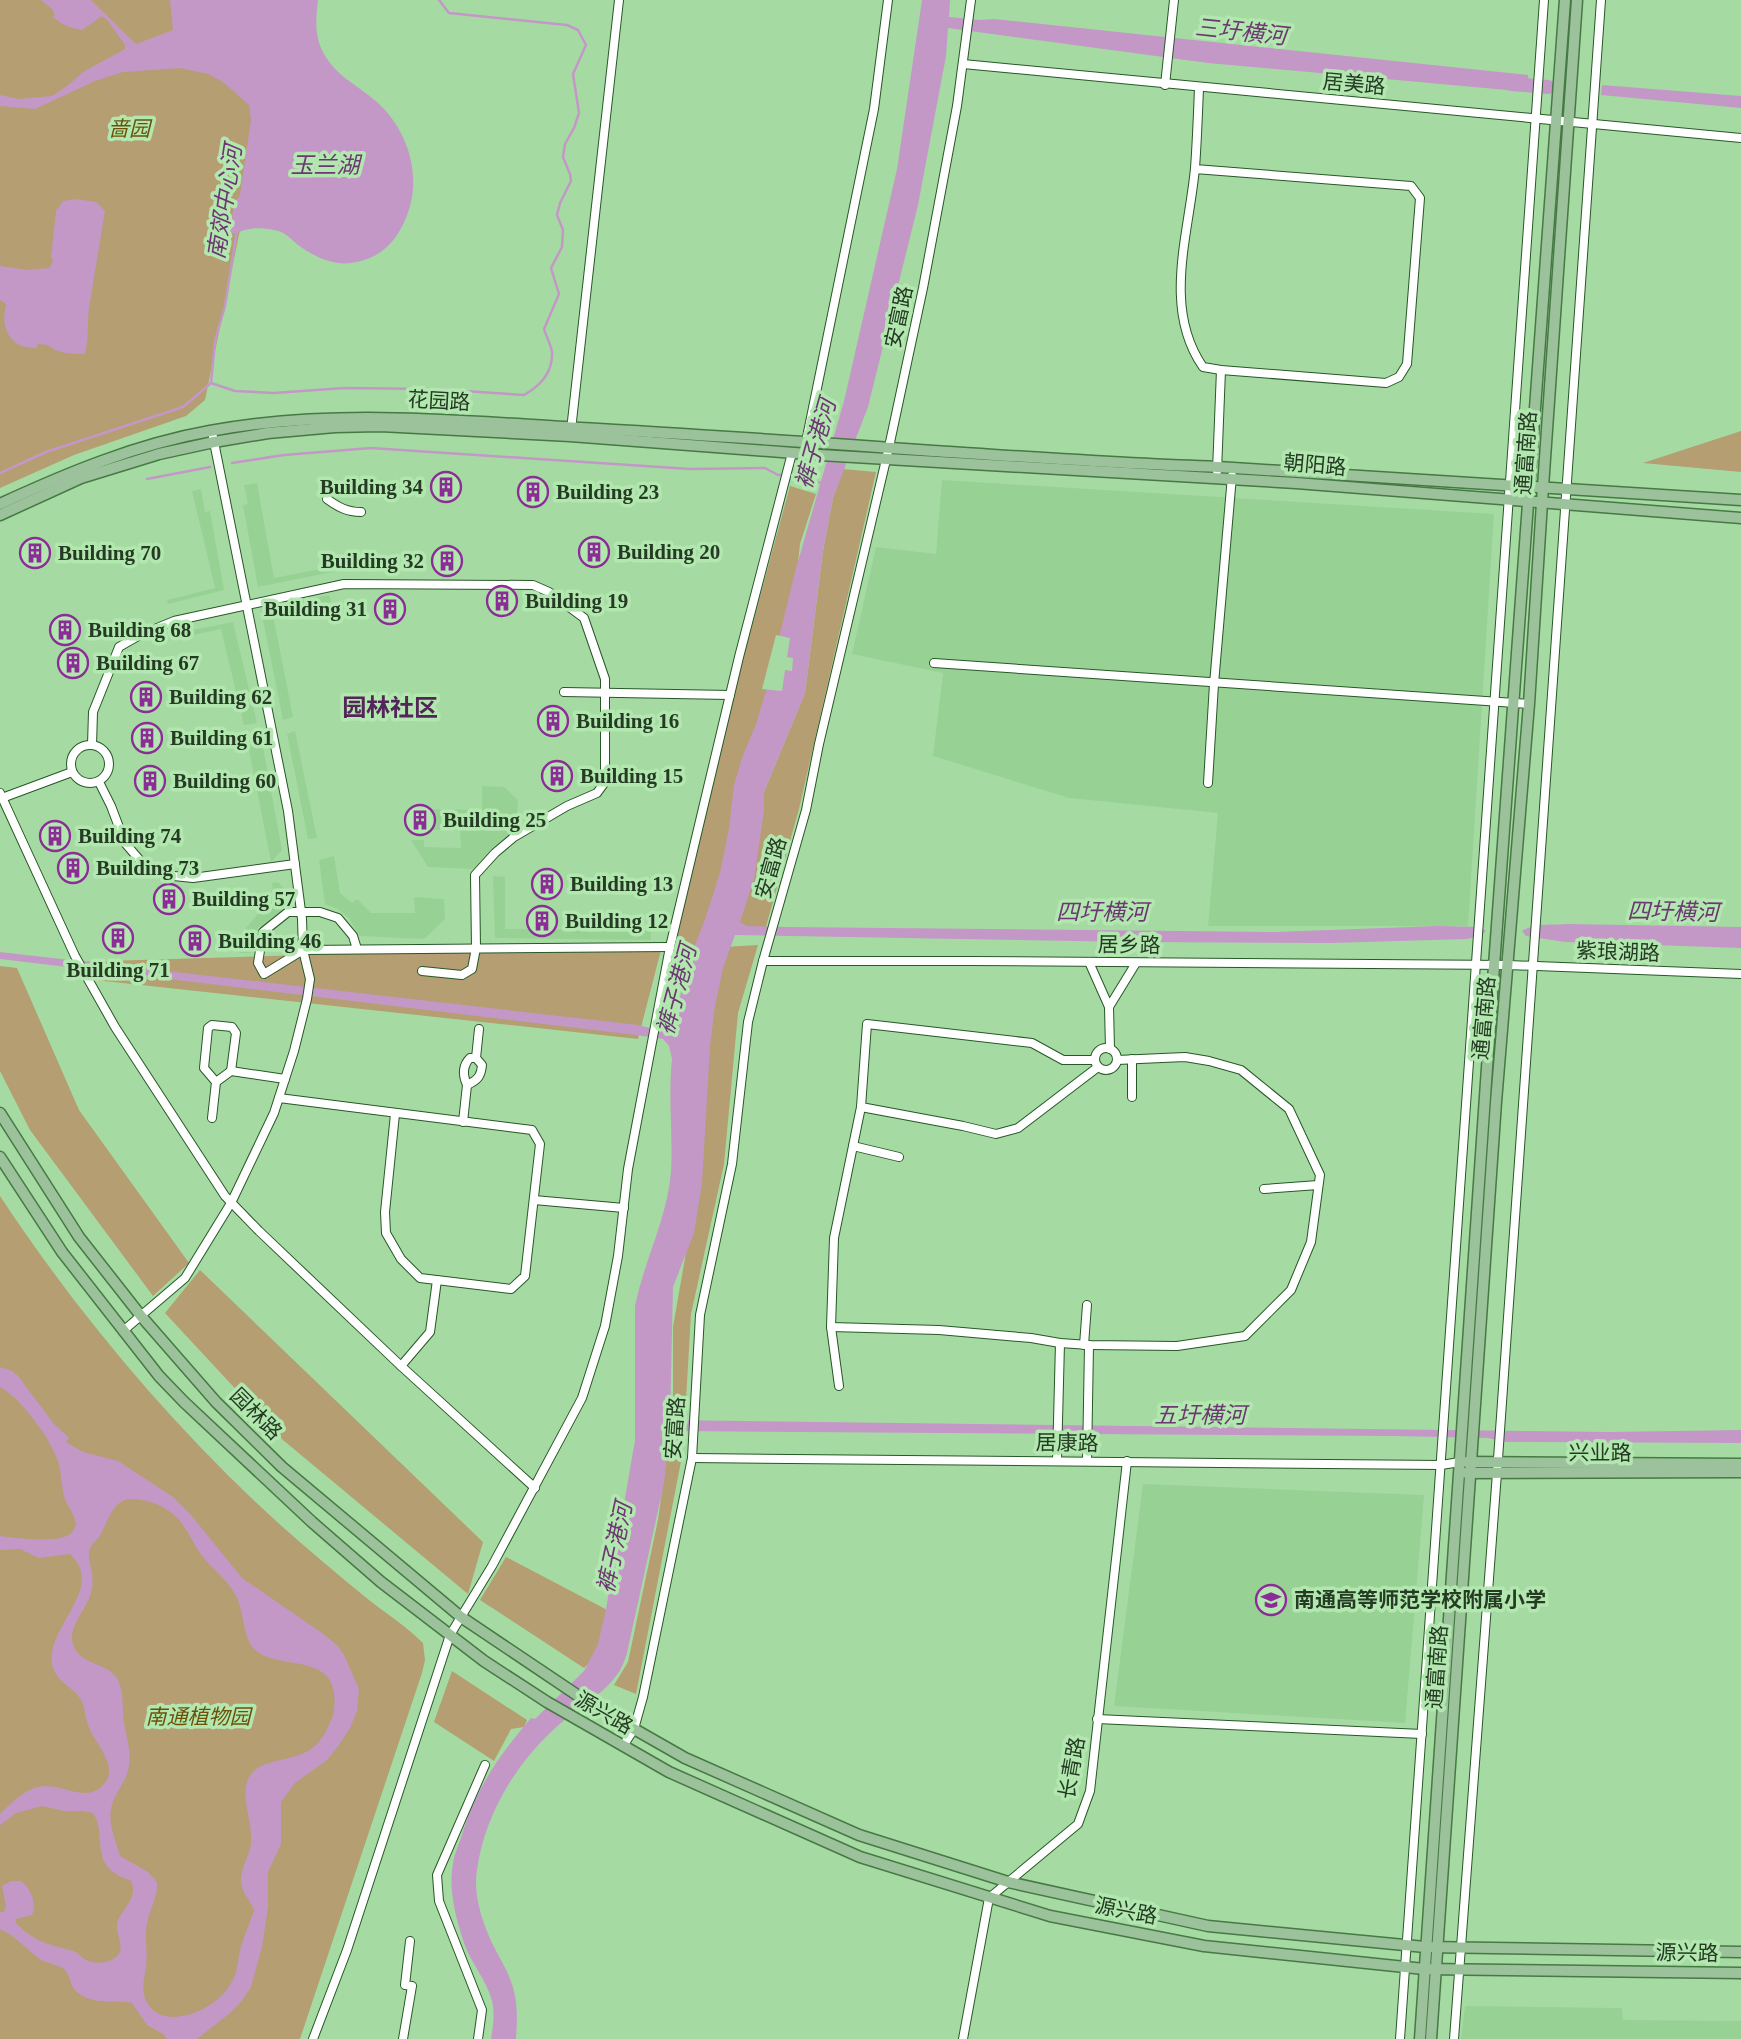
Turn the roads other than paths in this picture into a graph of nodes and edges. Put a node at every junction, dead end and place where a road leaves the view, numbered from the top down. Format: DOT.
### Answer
graph roads {
  1 [pos="619,0"];
  2 [pos="888,0"];
  3 [pos="971,0"];
  4 [pos="1174,0"];
  5 [pos="1544,0"];
  6 [pos="1565,0"];
  7 [pos="1577,0"];
  8 [pos="1601,0"];
  9 [pos="963,64"];
  10 [pos="1166,85"];
  11 [pos="1199,88"];
  12 [pos="1535,119"];
  13 [pos="1556,121"];
  14 [pos="1570,122"];
  15 [pos="1591,124"];
  16 [pos="1741,138"];
  17 [pos="1195,169"];
  18 [pos="1221,370"];
  19 [pos="570,432"];
  20 [pos="213,436"];
  21 [pos="806,442"];
  22 [pos="821,449"];
  23 [pos="792,453"];
  24 [pos="887,453"];
  25 [pos="1217,472"];
  26 [pos="1232,473"];
  27 [pos="1510,484"];
  28 [pos="1530,486"];
  29 [pos="1543,487"];
  30 [pos="1566,488"];
  31 [pos="327,499"];
  32 [pos="1508,500"];
  33 [pos="1741,500"];
  34 [pos="1529,501"];
  35 [pos="1542,503"];
  36 [pos="0,504"];
  37 [pos="1565,505"];
  38 [pos="361,512"];
  39 [pos="0,515"];
  40 [pos="1741,518"];
  41 [pos="248,604"];
  42 [pos="934,663"];
  43 [pos="1214,684"];
  44 [pos="564,692"];
  45 [pos="604,692"];
  46 [pos="730,695"];
  47 [pos="1493,703"];
  48 [pos="1515,704"];
  49 [pos="1529,704"];
  50 [pos="92,745"];
  51 [pos="72,772"];
  52 [pos="99,782"];
  53 [pos="1208,783"];
  54 [pos="1,795"];
  55 [pos="295,863"];
  56 [pos="301,911"];
  57 [pos="670,947"];
  58 [pos="476,948"];
  59 [pos="357,949"];
  60 [pos="303,950"];
  61 [pos="763,961"];
  62 [pos="1089,962"];
  63 [pos="1136,963"];
  64 [pos="1475,965"];
  65 [pos="1508,965"];
  66 [pos="1494,966"];
  67 [pos="1532,966"];
  68 [pos="422,971"];
  69 [pos="1741,974"];
  70 [pos="1109,1007"];
  71 [pos="479,1029"];
  72 [pos="1110,1049"];
  73 [pos="477,1058"];
  74 [pos="1132,1059"];
  75 [pos="1117,1060"];
  76 [pos="1097,1064"];
  77 [pos="231,1070"];
  78 [pos="285,1079"];
  79 [pos="216,1082"];
  80 [pos="467,1085"];
  81 [pos="1132,1097"];
  82 [pos="279,1098"];
  83 [pos="861,1107"];
  84 [pos="0,1113"];
  85 [pos="395,1114"];
  86 [pos="212,1118"];
  87 [pos="463,1122"];
  88 [pos="853,1146"];
  89 [pos="0,1157"];
  90 [pos="899,1157"];
  91 [pos="1318,1185"];
  92 [pos="1264,1189"];
  93 [pos="534,1200"];
  94 [pos="231,1203"];
  95 [pos="624,1209"];
  96 [pos="437,1280"];
  97 [pos="1087,1305"];
  98 [pos="141,1316"];
  99 [pos="831,1327"];
  100 [pos="123,1331"];
  101 [pos="1060,1343"];
  102 [pos="1087,1345"];
  103 [pos="401,1366"];
  104 [pos="839,1385"];
  105 [pos="1468,1425"];
  106 [pos="692,1458"];
  107 [pos="1057,1461"];
  108 [pos="1087,1461"];
  109 [pos="1128,1461"];
  110 [pos="1741,1464"];
  111 [pos="1441,1465"];
  112 [pos="1465,1468"];
  113 [pos="1497,1468"];
  114 [pos="1741,1472"];
  115 [pos="535,1489"];
  116 [pos="461,1617"];
  117 [pos="450,1635"];
  118 [pos="551,1678"];
  119 [pos="547,1702"];
  120 [pos="1097,1719"];
  121 [pos="634,1729"];
  122 [pos="1422,1734"];
  123 [pos="623,1746"];
  124 [pos="485,1765"];
  125 [pos="1008,1882"];
  126 [pos="989,1898"];
  127 [pos="410,1941"];
  128 [pos="1407,1946"];
  129 [pos="1425,1947"];
  130 [pos="1438,1947"];
  131 [pos="1460,1948"];
  132 [pos="1741,1952"];
  133 [pos="1405,1967"];
  134 [pos="1424,1969"];
  135 [pos="1436,1969"];
  136 [pos="1459,1969"];
  137 [pos="1741,1973"];
  138 [pos="313,2039"];
  139 [pos="403,2039"];
  140 [pos="478,2039"];
  141 [pos="963,2039"];
  142 [pos="1400,2039"];
  143 [pos="1420,2039"];
  144 [pos="1432,2039"];
  145 [pos="1454,2039"];
  1 -- 19 [label="street"];
  2 -- 21 [label="street"];
  3 -- 9 [label="street, 安富路"];
  4 -- 10 [label="street"];
  5 -- 12 [label="street"];
  6 -- 13 [label="main road, 通富南路"];
  7 -- 14 [label="main road, 通富南路"];
  8 -- 15 [label="street"];
  9 -- 10 [label="street, 居美路"];
  9 -- 24 [label="street, 安富路"];
  10 -- 11 [label="street, 居美路"];
  11 -- 12 [label="street, 居美路"];
  11 -- 17 [label="street"];
  12 -- 13 [label="street, 居美路"];
  12 -- 27 [label="street"];
  13 -- 14 [label="street, 居美路"];
  13 -- 28 [label="main road, 通富南路"];
  14 -- 15 [label="street, 居美路"];
  14 -- 29 [label="main road, 通富南路"];
  15 -- 16 [label="street, 居美路"];
  15 -- 30 [label="street"];
  17 -- 18 [label="street"];
  17 -- 18 [label="street"];
  18 -- 25 [label="street"];
  19 -- 20 [label="main road, 花园路"];
  19 -- 21 [label="main road, 花园路"];
  19 -- 23 [label="main road, 花园路"];
  20 -- 36 [label="main road, 花园路"];
  20 -- 39 [label="main road, 花园路"];
  20 -- 41 [label="street"];
  21 -- 22 [label="main road, 花园路"];
  22 -- 23 [label="main road, 花园路"];
  22 -- 24 [label="main road, 花园路"];
  23 -- 46 [label="street"];
  24 -- 25 [label="main road, 朝阳路"];
  24 -- 61 [label="street, 安富路"];
  25 -- 26 [label="main road, 朝阳路"];
  26 -- 27 [label="main road, 朝阳路"];
  26 -- 32 [label="main road, 朝阳路"];
  26 -- 43 [label="street"];
  27 -- 28 [label="main road, 朝阳路"];
  27 -- 32 [label="street"];
  28 -- 29 [label="main road, 朝阳路"];
  28 -- 34 [label="main road, 通富南路"];
  29 -- 30 [label="main road, 朝阳路"];
  29 -- 35 [label="main road, 通富南路"];
  30 -- 33 [label="main road, 朝阳路"];
  30 -- 37 [label="street"];
  31 -- 38 [label="street"];
  32 -- 34 [label="main road, 朝阳路"];
  32 -- 47 [label="street"];
  34 -- 35 [label="main road, 朝阳路"];
  34 -- 48 [label="main road, 通富南路"];
  35 -- 37 [label="main road, 朝阳路"];
  35 -- 49 [label="main road, 通富南路"];
  37 -- 40 [label="main road, 朝阳路"];
  37 -- 67 [label="street"];
  41 -- 45 [label="street"];
  41 -- 50 [label="street"];
  41 -- 55 [label="street"];
  42 -- 43 [label="street"];
  43 -- 47 [label="street"];
  43 -- 53 [label="street"];
  44 -- 45 [label="street"];
  45 -- 46 [label="street"];
  45 -- 58 [label="street"];
  46 -- 57 [label="street"];
  47 -- 48 [label="street"];
  47 -- 64 [label="street"];
  48 -- 49 [label="street"];
  48 -- 66 [label="main road, 通富南路"];
  49 -- 65 [label="main road, 通富南路"];
  50 -- 51 [label="street"];
  50 -- 52 [label="street"];
  51 -- 52 [label="street"];
  51 -- 54 [label="street"];
  52 -- 55 [label="street"];
  54 -- 94 [label="street"];
  55 -- 56 [label="street"];
  56 -- 59 [label="street"];
  56 -- 60 [label="street"];
  56 -- 60 [label="street"];
  57 -- 58 [label="street"];
  57 -- 95 [label="street"];
  58 -- 59 [label="street"];
  58 -- 68 [label="street"];
  59 -- 60 [label="street"];
  60 -- 78 [label="street"];
  61 -- 62 [label="street, 居乡路"];
  61 -- 106 [label="street, 安富路"];
  62 -- 63 [label="street, 居乡路"];
  62 -- 70 [label="street"];
  63 -- 64 [label="street, 居乡路"];
  63 -- 70 [label="street"];
  64 -- 66 [label="street, 居乡路"];
  64 -- 111 [label="street"];
  65 -- 66 [label="street, 紫琅湖路"];
  65 -- 67 [label="street, 紫琅湖路"];
  65 -- 105 [label="main road, 通富南路"];
  66 -- 105 [label="main road, 通富南路"];
  67 -- 69 [label="street, 紫琅湖路"];
  67 -- 113 [label="street"];
  70 -- 72 [label="street"];
  71 -- 73 [label="street"];
  72 -- 75 [label="street"];
  72 -- 76 [label="street"];
  73 -- 80 [label="street"];
  73 -- 80 [label="street"];
  74 -- 75 [label="street"];
  74 -- 81 [label="street"];
  74 -- 91 [label="street"];
  75 -- 76 [label="street"];
  76 -- 83 [label="street"];
  76 -- 83 [label="street"];
  77 -- 78 [label="street"];
  77 -- 79 [label="street"];
  77 -- 79 [label="street"];
  78 -- 82 [label="street"];
  79 -- 86 [label="street"];
  80 -- 87 [label="street"];
  82 -- 85 [label="street"];
  82 -- 94 [label="street"];
  83 -- 88 [label="street"];
  84 -- 98 [label="main road, 园林路"];
  85 -- 87 [label="street"];
  85 -- 96 [label="street"];
  87 -- 93 [label="street"];
  88 -- 90 [label="street"];
  88 -- 99 [label="street"];
  89 -- 100 [label="main road, 园林路"];
  91 -- 92 [label="street"];
  91 -- 102 [label="street"];
  93 -- 95 [label="street"];
  93 -- 96 [label="street"];
  94 -- 98 [label="street"];
  94 -- 103 [label="street"];
  95 -- 115 [label="street"];
  96 -- 103 [label="street"];
  97 -- 102 [label="street"];
  98 -- 100 [label="street"];
  98 -- 116 [label="main road, 园林路"];
  99 -- 101 [label="street"];
  99 -- 104 [label="street"];
  100 -- 117 [label="main road, 园林路"];
  101 -- 102 [label="street"];
  101 -- 107 [label="street"];
  102 -- 108 [label="street"];
  103 -- 115 [label="street"];
  105 -- 112 [label="main road, 通富南路"];
  106 -- 107 [label="street, 居康路"];
  106 -- 121 [label="street, 安富路"];
  107 -- 108 [label="street, 居康路"];
  108 -- 109 [label="street, 居康路"];
  109 -- 111 [label="street, 居康路"];
  109 -- 120 [label="street, 长青路"];
  110 -- 113 [label="main road, 兴业路"];
  111 -- 112 [label="street, 居康路"];
  111 -- 122 [label="street"];
  112 -- 113 [label="main road, 兴业路"];
  112 -- 129 [label="main road, 通富南路"];
  112 -- 130 [label="main road, 通富南路"];
  113 -- 114 [label="main road, 兴业路"];
  113 -- 131 [label="street"];
  115 -- 116 [label="street"];
  116 -- 117 [label="street"];
  116 -- 118 [label="main road, 园林路"];
  117 -- 119 [label="main road, 园林路"];
  117 -- 138 [label="street"];
  118 -- 121 [label="main road, 源兴路"];
  119 -- 123 [label="main road, 源兴路"];
  120 -- 122 [label="street"];
  120 -- 125 [label="street, 长青路"];
  121 -- 123 [label="street, 安富路"];
  121 -- 125 [label="main road, 源兴路"];
  122 -- 128 [label="street"];
  123 -- 126 [label="main road, 源兴路"];
  124 -- 140 [label="street"];
  125 -- 126 [label="street, 长青路"];
  125 -- 128 [label="main road, 源兴路"];
  126 -- 133 [label="main road, 源兴路"];
  126 -- 141 [label="street"];
  127 -- 139 [label="street"];
  128 -- 129 [label="main road, 源兴路"];
  128 -- 133 [label="street"];
  129 -- 130 [label="main road, 源兴路"];
  129 -- 134 [label="main road, 通富南路"];
  130 -- 131 [label="main road, 源兴路"];
  130 -- 135 [label="main road, 通富南路"];
  131 -- 132 [label="main road, 源兴路"];
  131 -- 136 [label="street"];
  133 -- 134 [label="main road, 源兴路"];
  133 -- 142 [label="street"];
  134 -- 135 [label="main road, 源兴路"];
  134 -- 143 [label="main road, 通富南路"];
  135 -- 136 [label="main road, 源兴路"];
  135 -- 144 [label="main road, 通富南路"];
  136 -- 137 [label="main road, 源兴路"];
  136 -- 145 [label="street"];
}
